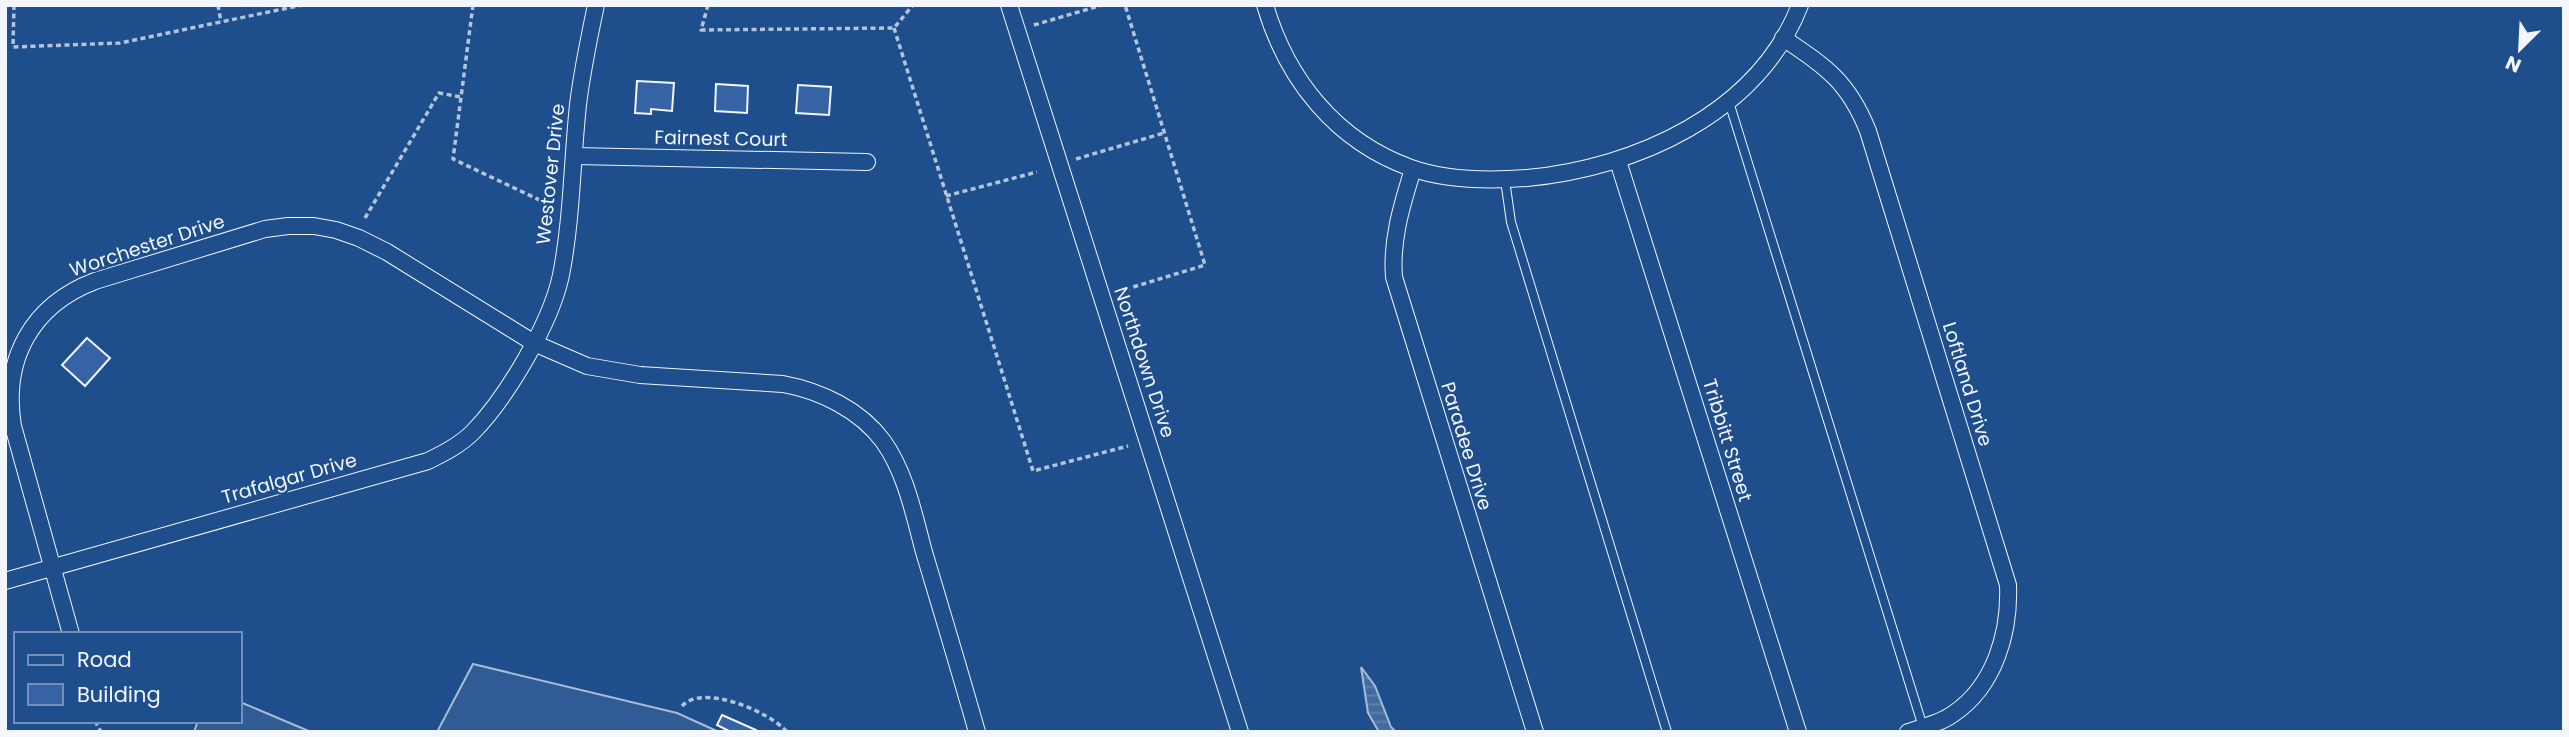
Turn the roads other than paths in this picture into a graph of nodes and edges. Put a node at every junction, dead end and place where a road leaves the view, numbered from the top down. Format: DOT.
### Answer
graph roads {
  1 [pos="597,5"];
  2 [pos="1009,5"];
  3 [pos="1265,5"];
  4 [pos="1800,5"];
  5 [pos="1783,38"];
  6 [pos="1728,101"];
  7 [pos="575,156"];
  8 [pos="1618,161"];
  9 [pos="867,162"];
  10 [pos="1413,169"];
  11 [pos="1505,180"];
  12 [pos="534,343"];
  13 [pos="52,567"];
  14 [pos="5,581"];
  15 [pos="70,632"];
  16 [pos="1915,729"];
  17 [pos="977,732"];
  18 [pos="1240,732"];
  19 [pos="1535,732"];
  20 [pos="1667,732"];
  21 [pos="1798,732"];
  1 -- 7 [label="street, Westover Drive"];
  2 -- 18 [label="street, Northdown Drive"];
  3 -- 10 [label="street"];
  4 -- 5 [label="street"];
  5 -- 6 [label="street"];
  5 -- 16 [label="street, Loftland Drive"];
  6 -- 8 [label="street"];
  6 -- 16 [label="lane"];
  7 -- 9 [label="street, Fairnest Court"];
  7 -- 12 [label="street, Westover Drive"];
  8 -- 11 [label="street"];
  8 -- 21 [label="street, Tribbitt Street"];
  10 -- 11 [label="street"];
  10 -- 19 [label="street, Paradee Drive"];
  11 -- 20 [label="lane"];
  12 -- 13 [label="street, Trafalgar Drive"];
  12 -- 13 [label="street, Worchester Drive"];
  12 -- 17 [label="street"];
  13 -- 14 [label="street, Trafalgar Drive"];
  13 -- 15 [label="street, Worchester Drive"];
}
